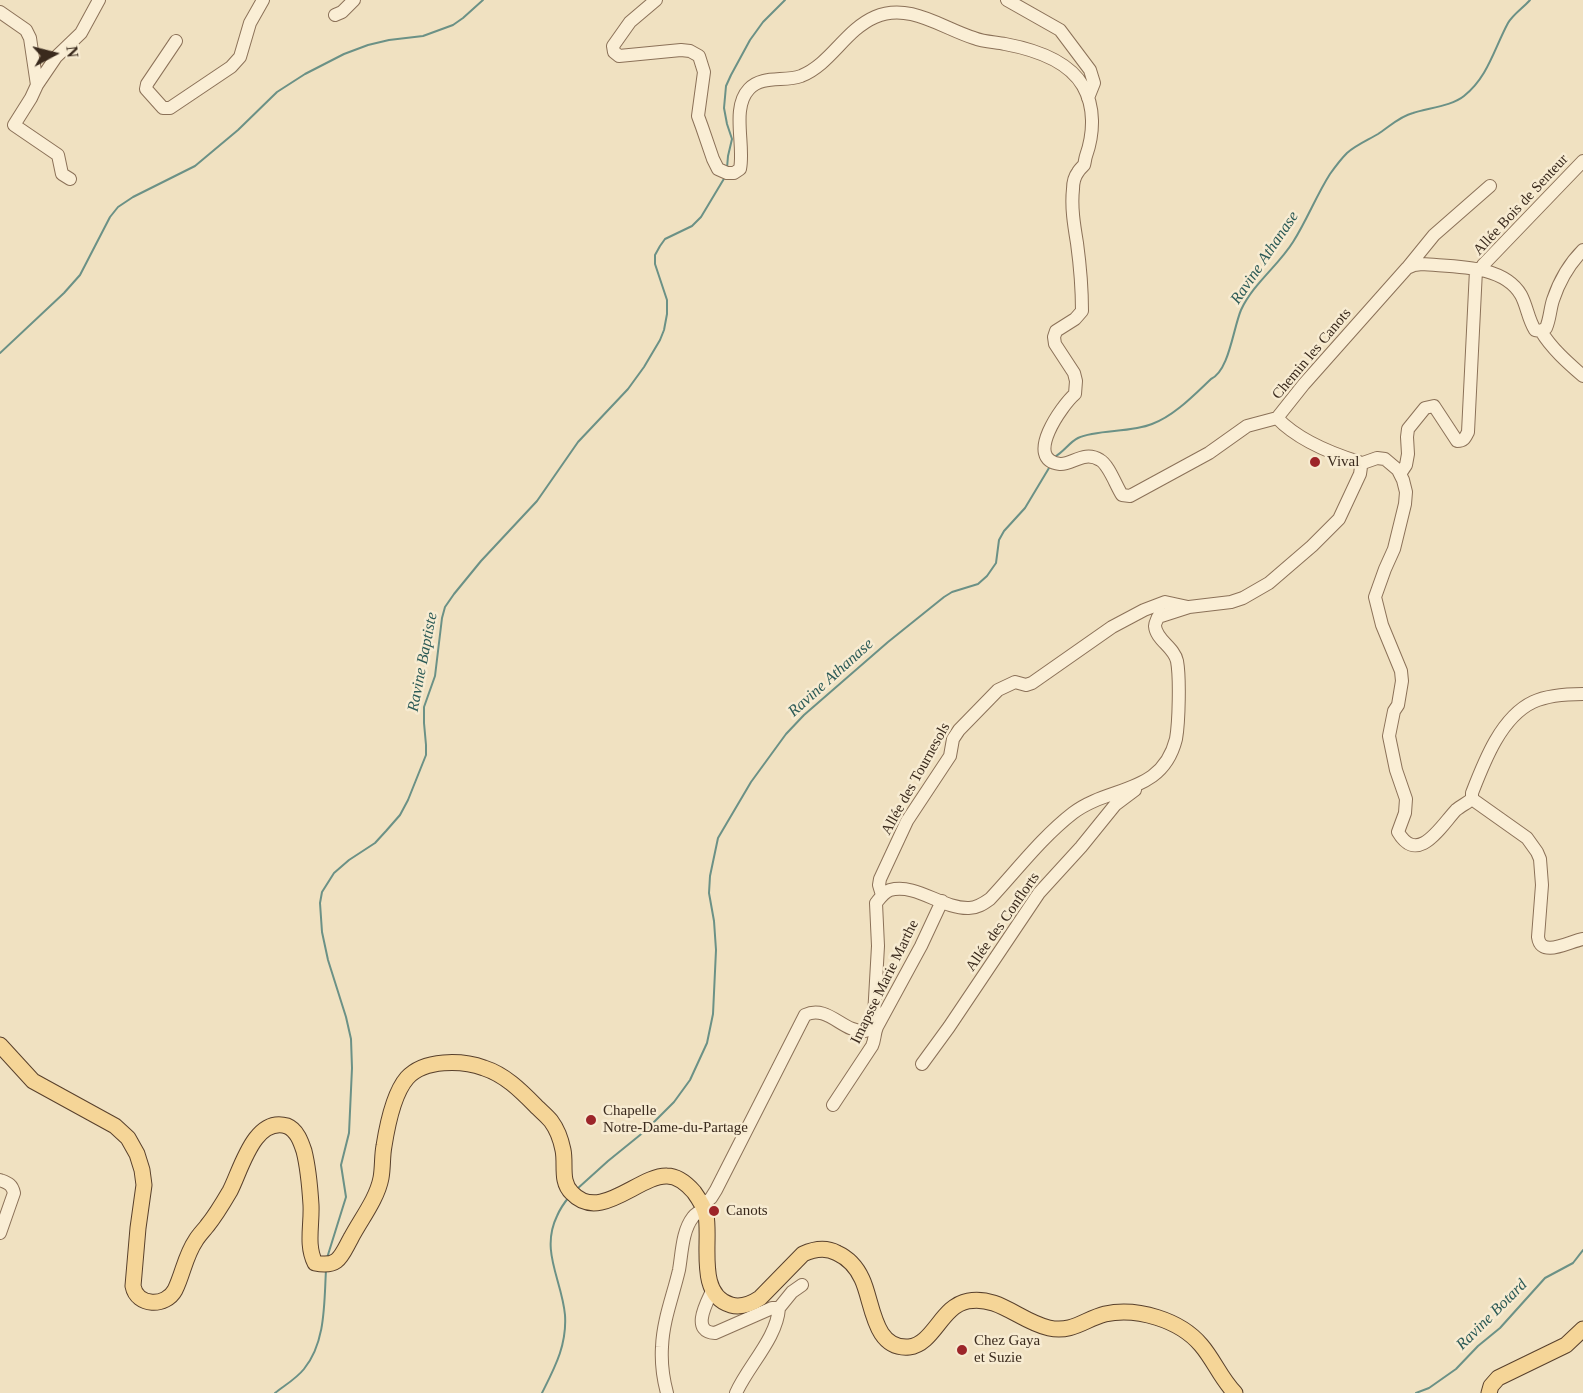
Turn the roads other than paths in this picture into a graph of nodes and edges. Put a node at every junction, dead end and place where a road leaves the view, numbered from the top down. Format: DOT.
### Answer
graph roads {
  1 [pos="99,0"];
  2 [pos="263,0"];
  3 [pos="354,0"];
  4 [pos="656,0"];
  5 [pos="1007,0"];
  6 [pos="0,12"];
  7 [pos="335,15"];
  8 [pos="176,41"];
  9 [pos="37,85"];
  10 [pos="1088,98"];
  11 [pos="1582,164"];
  12 [pos="70,179"];
  13 [pos="1490,186"];
  14 [pos="1583,250"];
  15 [pos="1407,268"];
  16 [pos="1479,270"];
  17 [pos="1541,331"];
  18 [pos="1583,376"];
  19 [pos="1277,418"];
  20 [pos="1360,464"];
  21 [pos="1400,474"];
  22 [pos="1189,607"];
  23 [pos="1583,694"];
  24 [pos="1145,781"];
  25 [pos="1472,799"];
  26 [pos="882,895"];
  27 [pos="942,901"];
  28 [pos="1583,939"];
  29 [pos="0,1045"];
  30 [pos="922,1064"];
  31 [pos="833,1105"];
  32 [pos="0,1180"];
  33 [pos="704,1207"];
  34 [pos="0,1233"];
  35 [pos="802,1285"];
  36 [pos="712,1291"];
  37 [pos="779,1308"];
  38 [pos="1583,1329"];
  39 [pos="667,1393"];
  40 [pos="736,1393"];
  41 [pos="1235,1393"];
  42 [pos="1489,1393"];
  1 -- 9 [label="street"];
  2 -- 8 [label="street"];
  3 -- 7 [label="street"];
  4 -- 10 [label="street"];
  5 -- 10 [label="street"];
  6 -- 9 [label="street"];
  9 -- 12 [label="street"];
  10 -- 19 [label="street"];
  11 -- 16 [label="street, Allée Bois de Senteur"];
  13 -- 15 [label="street, Chemin les Canots"];
  14 -- 17 [label="street"];
  15 -- 16 [label="street"];
  15 -- 19 [label="street, Chemin les Canots"];
  16 -- 17 [label="street"];
  16 -- 21 [label="street"];
  17 -- 18 [label="street"];
  19 -- 20 [label="street, Chemin les Canots"];
  20 -- 21 [label="street"];
  20 -- 22 [label="street"];
  21 -- 25 [label="street"];
  22 -- 24 [label="street"];
  22 -- 26 [label="street, Allée des Tournesols"];
  23 -- 25 [label="street"];
  24 -- 27 [label="street"];
  24 -- 30 [label="street, Allée des Conflorts"];
  25 -- 28 [label="street"];
  26 -- 27 [label="street"];
  26 -- 33 [label="street"];
  27 -- 31 [label="street, Imapsse Marie Marthe"];
  29 -- 33 [label="main road"];
  32 -- 34 [label="street"];
  33 -- 36 [label="main road"];
  33 -- 39 [label="street"];
  35 -- 37 [label="street"];
  36 -- 37 [label="street"];
  36 -- 41 [label="main road"];
  37 -- 40 [label="street"];
  38 -- 42 [label="main road"];
}
